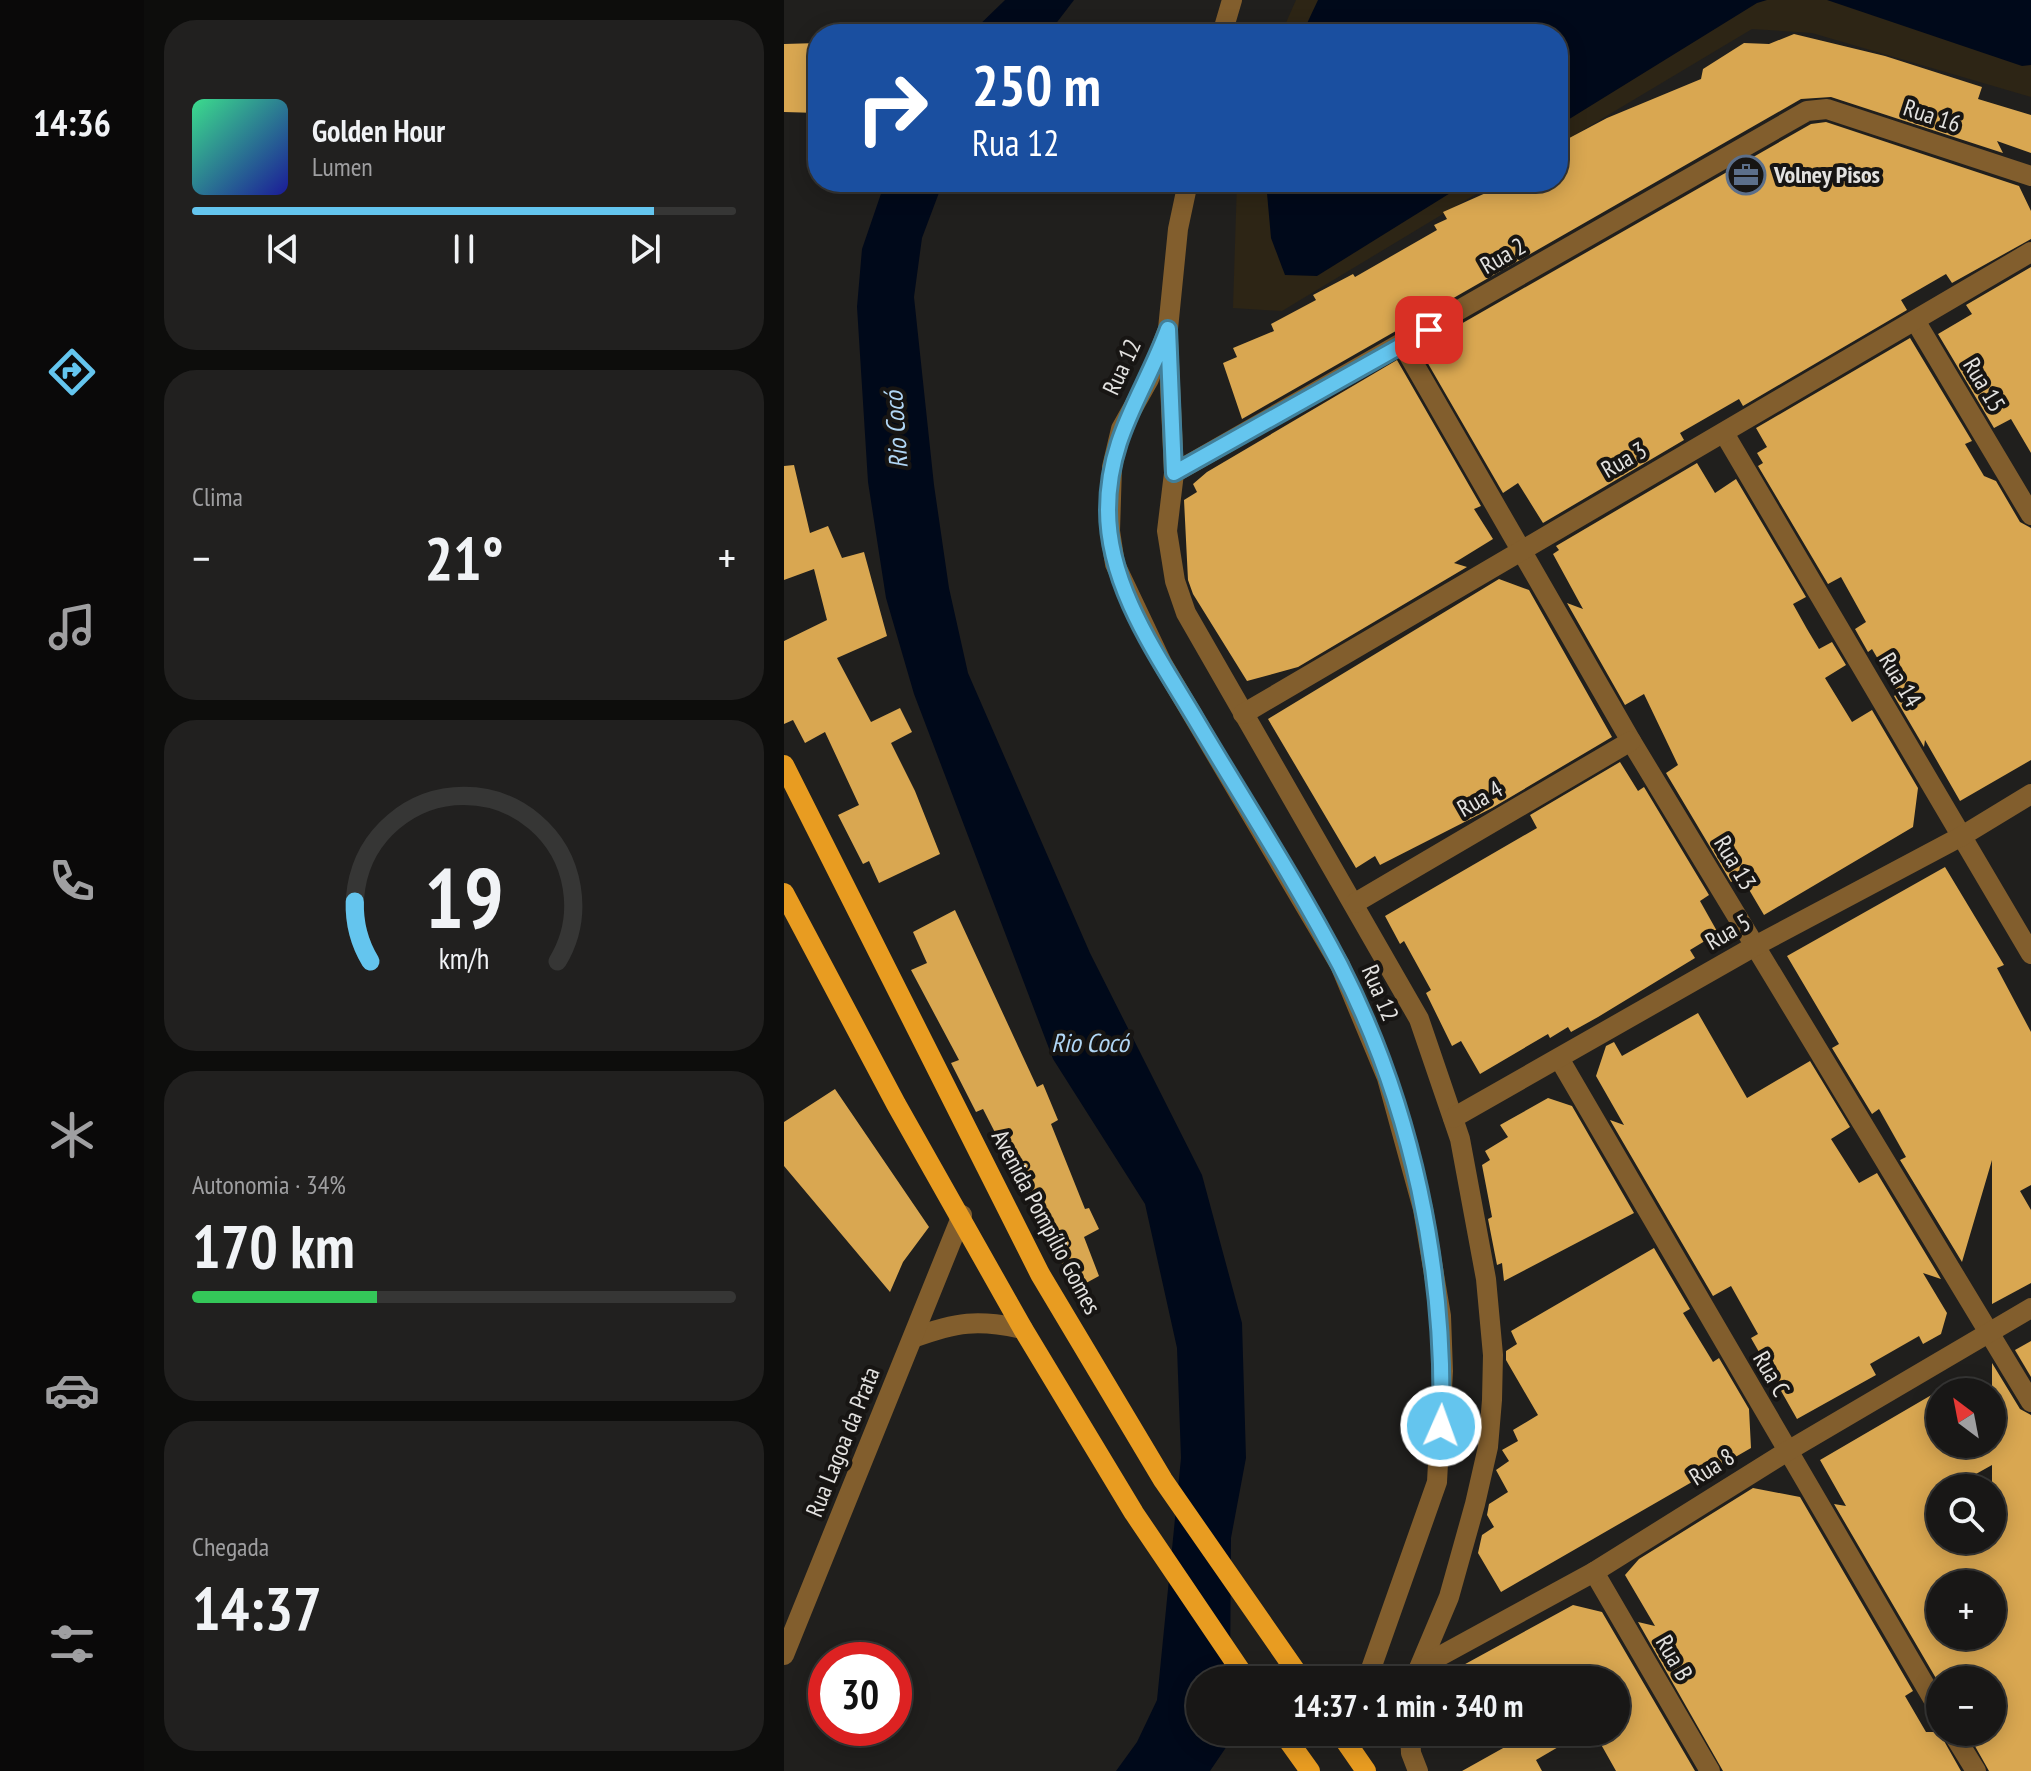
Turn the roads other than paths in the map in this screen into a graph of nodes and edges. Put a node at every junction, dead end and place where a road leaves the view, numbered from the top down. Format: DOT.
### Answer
graph roads {
  1 [pos="1232,0"];
  2 [pos="1225,24"];
  3 [pos="1817,108"];
  4 [pos="2031,176"];
  5 [pos="1186,192"];
  6 [pos="2031,252"];
  7 [pos="1916,322"];
  8 [pos="1168,329"];
  9 [pos="1403,345"];
  10 [pos="1724,433"];
  11 [pos="1174,473"];
  12 [pos="2031,515"];
  13 [pos="1521,549"];
  14 [pos="1243,714"];
  15 [pos="1631,741"];
  16 [pos="784,765"];
  17 [pos="2031,794"];
  18 [pos="1962,836"];
  19 [pos="784,893"];
  20 [pos="1355,903"];
  21 [pos="1755,946"];
  22 [pos="2031,954"];
  23 [pos="1560,1060"];
  24 [pos="1453,1118"];
  25 [pos="962,1215"];
  26 [pos="2031,1308"];
  27 [pos="1023,1329"];
  28 [pos="1988,1333"];
  29 [pos="913,1338"];
  30 [pos="2031,1402"];
  31 [pos="1786,1452"];
  32 [pos="1594,1572"];
  33 [pos="784,1655"];
  34 [pos="1238,1666"];
  35 [pos="1292,1666"];
  36 [pos="1372,1666"];
  37 [pos="1420,1666"];
  38 [pos="1431,1666"];
  39 [pos="1926,1687"];
  40 [pos="1292,1746"];
  41 [pos="1351,1746"];
  42 [pos="1411,1746"];
  43 [pos="1961,1746"];
  44 [pos="1310,1771"];
  45 [pos="1366,1771"];
  46 [pos="1418,1771"];
  47 [pos="1710,1771"];
  48 [pos="1976,1771"];
  1 -- 2 [label="street"];
  3 -- 4 [label="street, Rua 16"];
  3 -- 9 [label="street, Rua 2"];
  5 -- 8 [label="street, Rua 12"];
  6 -- 7 [label="street, Rua 3"];
  7 -- 10 [label="street, Rua 3"];
  7 -- 12 [label="street, Rua 15"];
  8 -- 11 [label="street, Rua 12"];
  8 -- 36 [label="street, Rua 12"];
  9 -- 11 [label="street, Rua 2"];
  9 -- 13 [label="street, Rua 13"];
  10 -- 13 [label="street, Rua 3"];
  10 -- 18 [label="street, Rua 14"];
  11 -- 14 [label="street, Rua 12"];
  13 -- 14 [label="street, Rua 3"];
  13 -- 15 [label="street, Rua 13"];
  14 -- 20 [label="street, Rua 12"];
  15 -- 20 [label="street, Rua 4"];
  15 -- 21 [label="street, Rua 13"];
  16 -- 35 [label="main road, Avenida Pompílio Gomes"];
  17 -- 18 [label="street, Rua 5"];
  18 -- 21 [label="street, Rua 5"];
  18 -- 22 [label="street, Rua 14"];
  19 -- 25 [label="main road"];
  20 -- 24 [label="street, Rua 12"];
  21 -- 23 [label="street, Rua 5"];
  21 -- 28 [label="street, Rua 13"];
  23 -- 24 [label="street, Rua 5"];
  23 -- 31 [label="street, Rua C"];
  24 -- 37 [label="street, Rua 12"];
  25 -- 27 [label="main road"];
  25 -- 29 [label="street, Rua Lagoa da Prata"];
  26 -- 28 [label="street, Rua 8"];
  27 -- 29 [label="street"];
  27 -- 34 [label="main road"];
  28 -- 30 [label="street, Rua 13"];
  28 -- 31 [label="street, Rua 8"];
  29 -- 33 [label="street, Rua Lagoa da Prata"];
  31 -- 32 [label="street, Rua 8"];
  31 -- 39 [label="street, Rua C"];
  32 -- 38 [label="street, Rua 8"];
  32 -- 47 [label="street, Rua B"];
  40 -- 44 [label="main road"];
  41 -- 45 [label="main road"];
  42 -- 46 [label="street"];
  43 -- 48 [label="street"];
}
